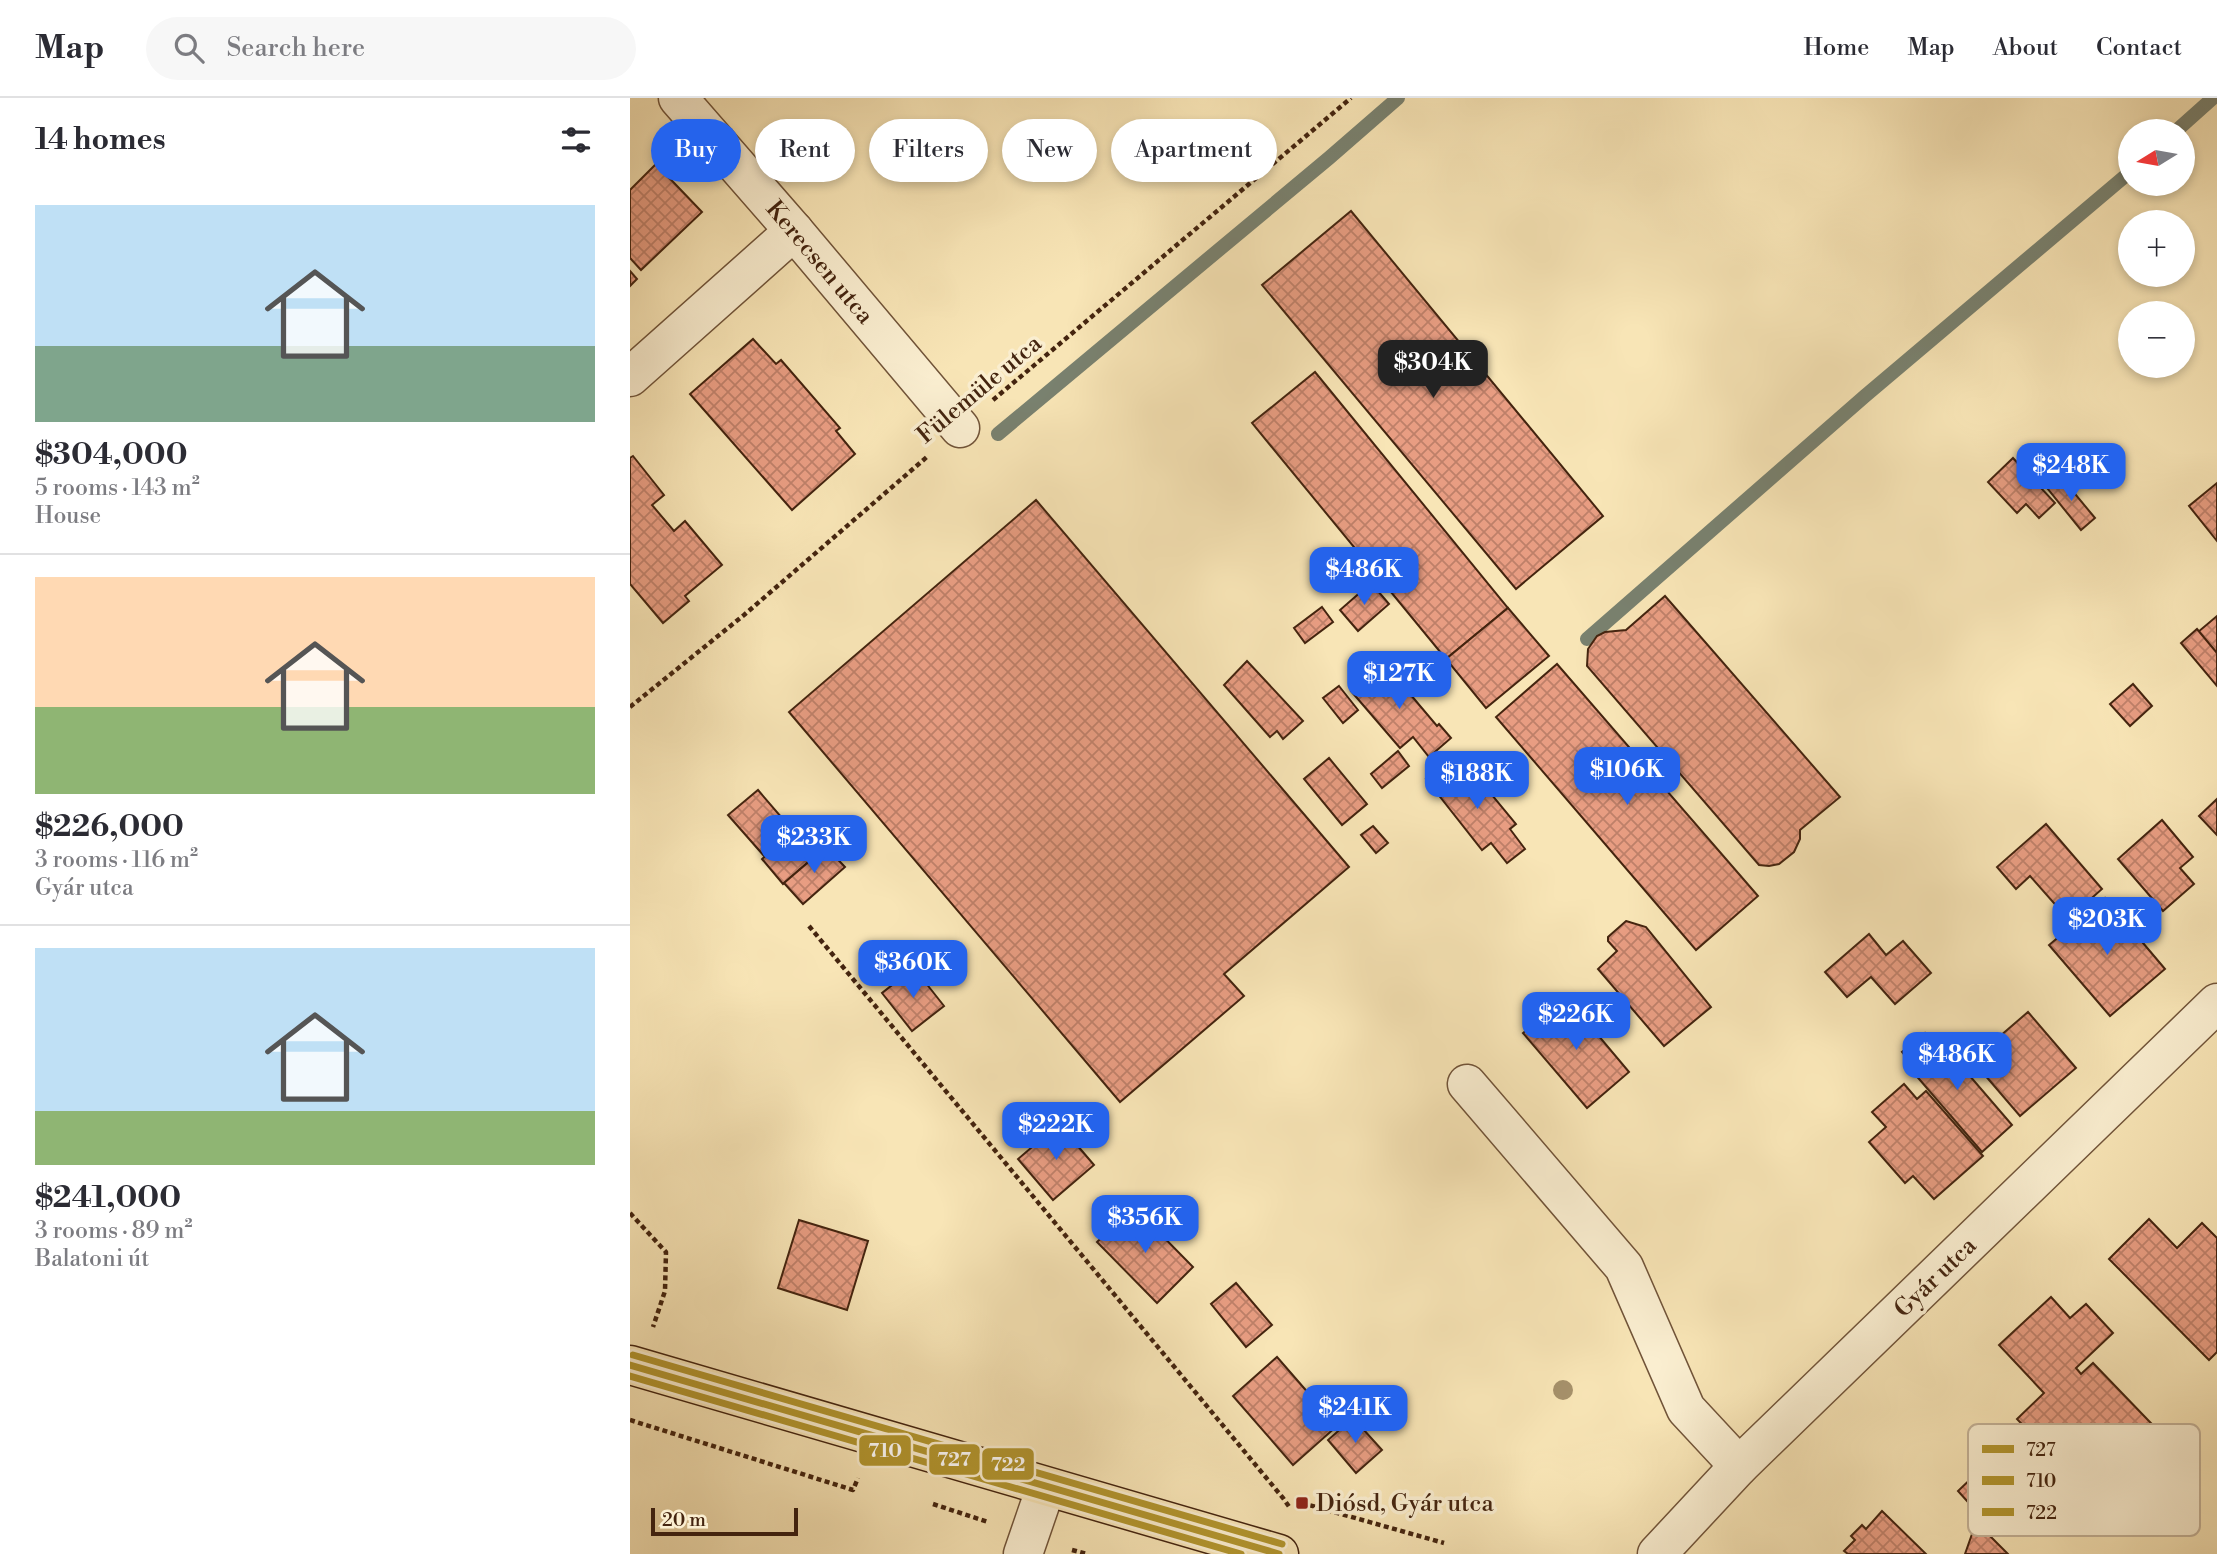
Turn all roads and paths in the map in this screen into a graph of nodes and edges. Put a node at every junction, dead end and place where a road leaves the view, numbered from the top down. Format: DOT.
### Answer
graph roads {
  1 [pos="678,98"];
  2 [pos="1351,98"];
  3 [pos="794,231"];
  4 [pos="630,377"];
  5 [pos="960,428"];
  6 [pos="630,707"];
  7 [pos="809,926"];
  8 [pos="2217,1003"];
  9 [pos="1466,1084"];
  10 [pos="630,1213"];
  11 [pos="665,1291"];
  12 [pos="630,1365"];
  13 [pos="630,1420"];
  14 [pos="1739,1466"];
  15 [pos="870,1482"];
  16 [pos="1046,1487"];
  17 [pos="923,1500"];
  18 [pos="1302,1503"];
  19 [pos="1290,1509"];
  20 [pos="1444,1543"];
  21 [pos="1026,1545"];
  22 [pos="1279,1554"];
  23 [pos="1657,1554"];
  1 -- 3 [label="street, Kerecsen utca"];
  2 -- 5 [label="path, Fülemüle utca"];
  3 -- 4 [label="street"];
  3 -- 5 [label="street, Kerecsen utca"];
  5 -- 6 [label="path, Fülemüle utca"];
  7 -- 19 [label="path"];
  8 -- 14 [label="street, Gyár utca"];
  9 -- 14 [label="street"];
  10 -- 11 [label="path"];
  12 -- 16 [label="main road"];
  13 -- 15 [label="path"];
  14 -- 23 [label="street, Gyár utca"];
  16 -- 21 [label="street"];
  16 -- 22 [label="main road"];
  17 -- 21 [label="path"];
  18 -- 20 [label="path"];
}
